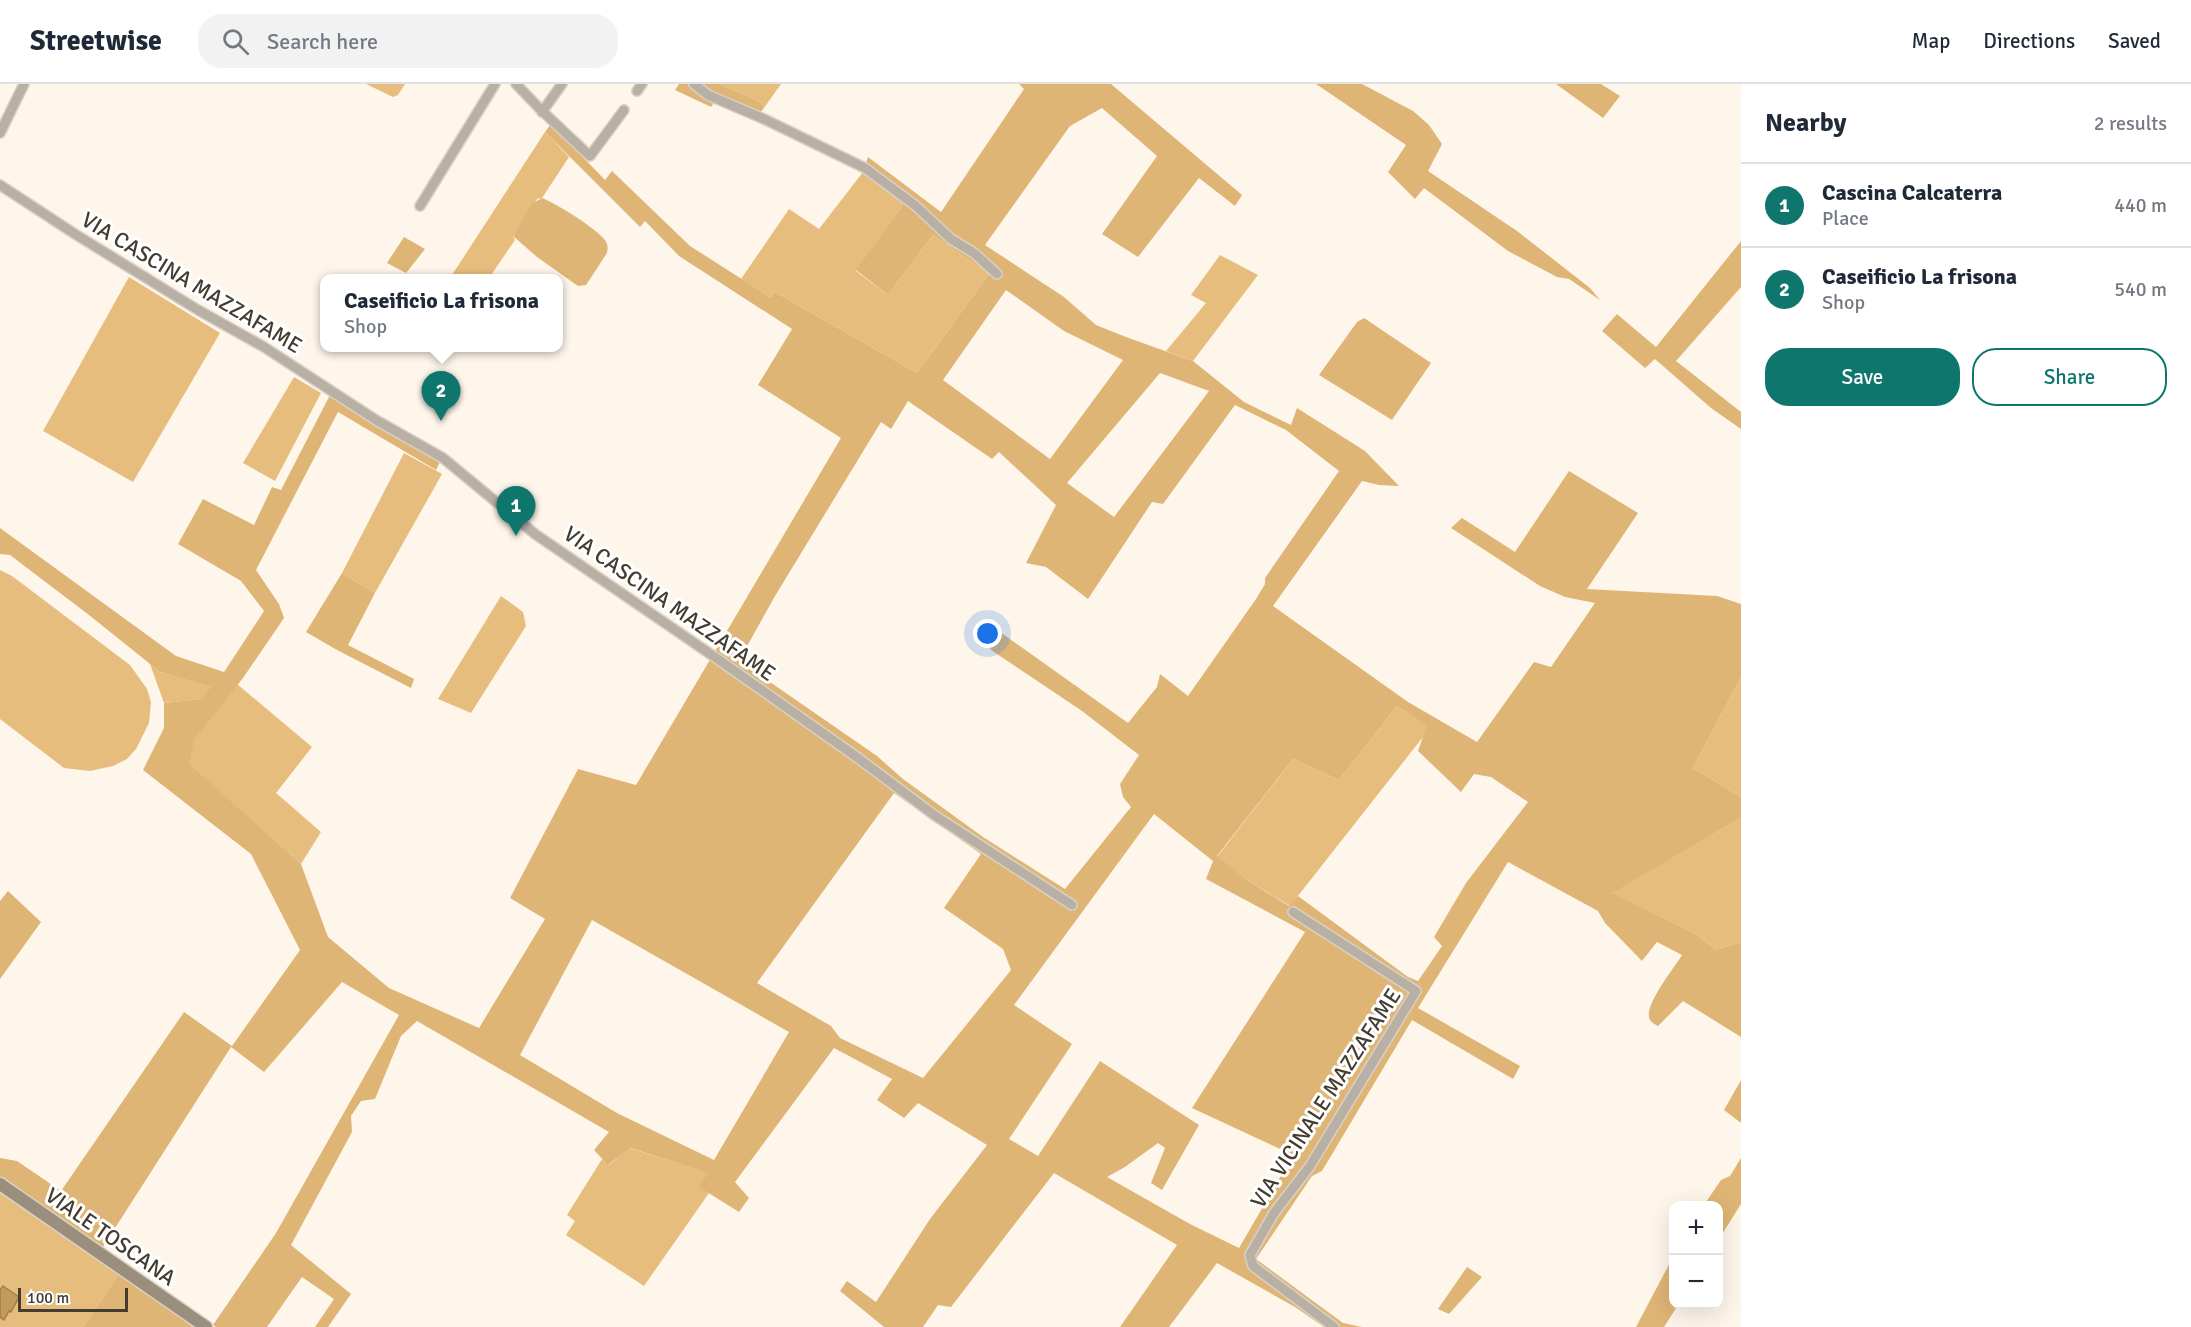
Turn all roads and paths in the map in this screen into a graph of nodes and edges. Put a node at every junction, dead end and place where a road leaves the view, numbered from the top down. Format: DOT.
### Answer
graph roads {
  1 [pos="24,84"];
  2 [pos="495,84"];
  3 [pos="516,84"];
  4 [pos="562,84"];
  5 [pos="694,84"];
  6 [pos="624,110"];
  7 [pos="542,112"];
  8 [pos="0,133"];
  9 [pos="0,185"];
  10 [pos="420,206"];
  11 [pos="997,274"];
  12 [pos="1072,905"];
  13 [pos="1293,912"];
  14 [pos="0,1184"];
  15 [pos="202,1324"];
  16 [pos="1334,1327"];
  1 -- 8 [label="street"];
  2 -- 10 [label="street"];
  3 -- 7 [label="street"];
  4 -- 7 [label="street"];
  5 -- 11 [label="street"];
  6 -- 7 [label="street"];
  9 -- 12 [label="street, VIA CASCINA MAZZAFAME"];
  13 -- 16 [label="street, VIA VICINALE MAZZAFAME"];
  14 -- 15 [label="street, VIALE TOSCANA"];
}
